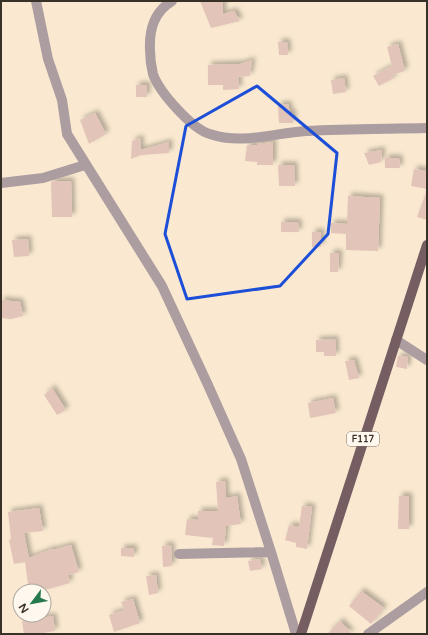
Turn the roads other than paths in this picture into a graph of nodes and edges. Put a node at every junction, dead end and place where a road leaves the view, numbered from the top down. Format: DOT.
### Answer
graph roads {
  1 [pos="36,1"];
  2 [pos="172,1"];
  3 [pos="427,128"];
  4 [pos="85,165"];
  5 [pos="1,183"];
  6 [pos="427,245"];
  7 [pos="396,340"];
  8 [pos="427,360"];
  9 [pos="271,552"];
  10 [pos="180,554"];
  11 [pos="427,592"];
  12 [pos="296,634"];
  13 [pos="300,634"];
  14 [pos="368,634"];
  1 -- 4 [label="street"];
  2 -- 3 [label="street"];
  4 -- 5 [label="street"];
  4 -- 9 [label="street"];
  6 -- 7 [label="main road, F117"];
  7 -- 8 [label="street"];
  7 -- 13 [label="main road, F117"];
  9 -- 10 [label="street"];
  9 -- 12 [label="street"];
  11 -- 14 [label="street"];
}
